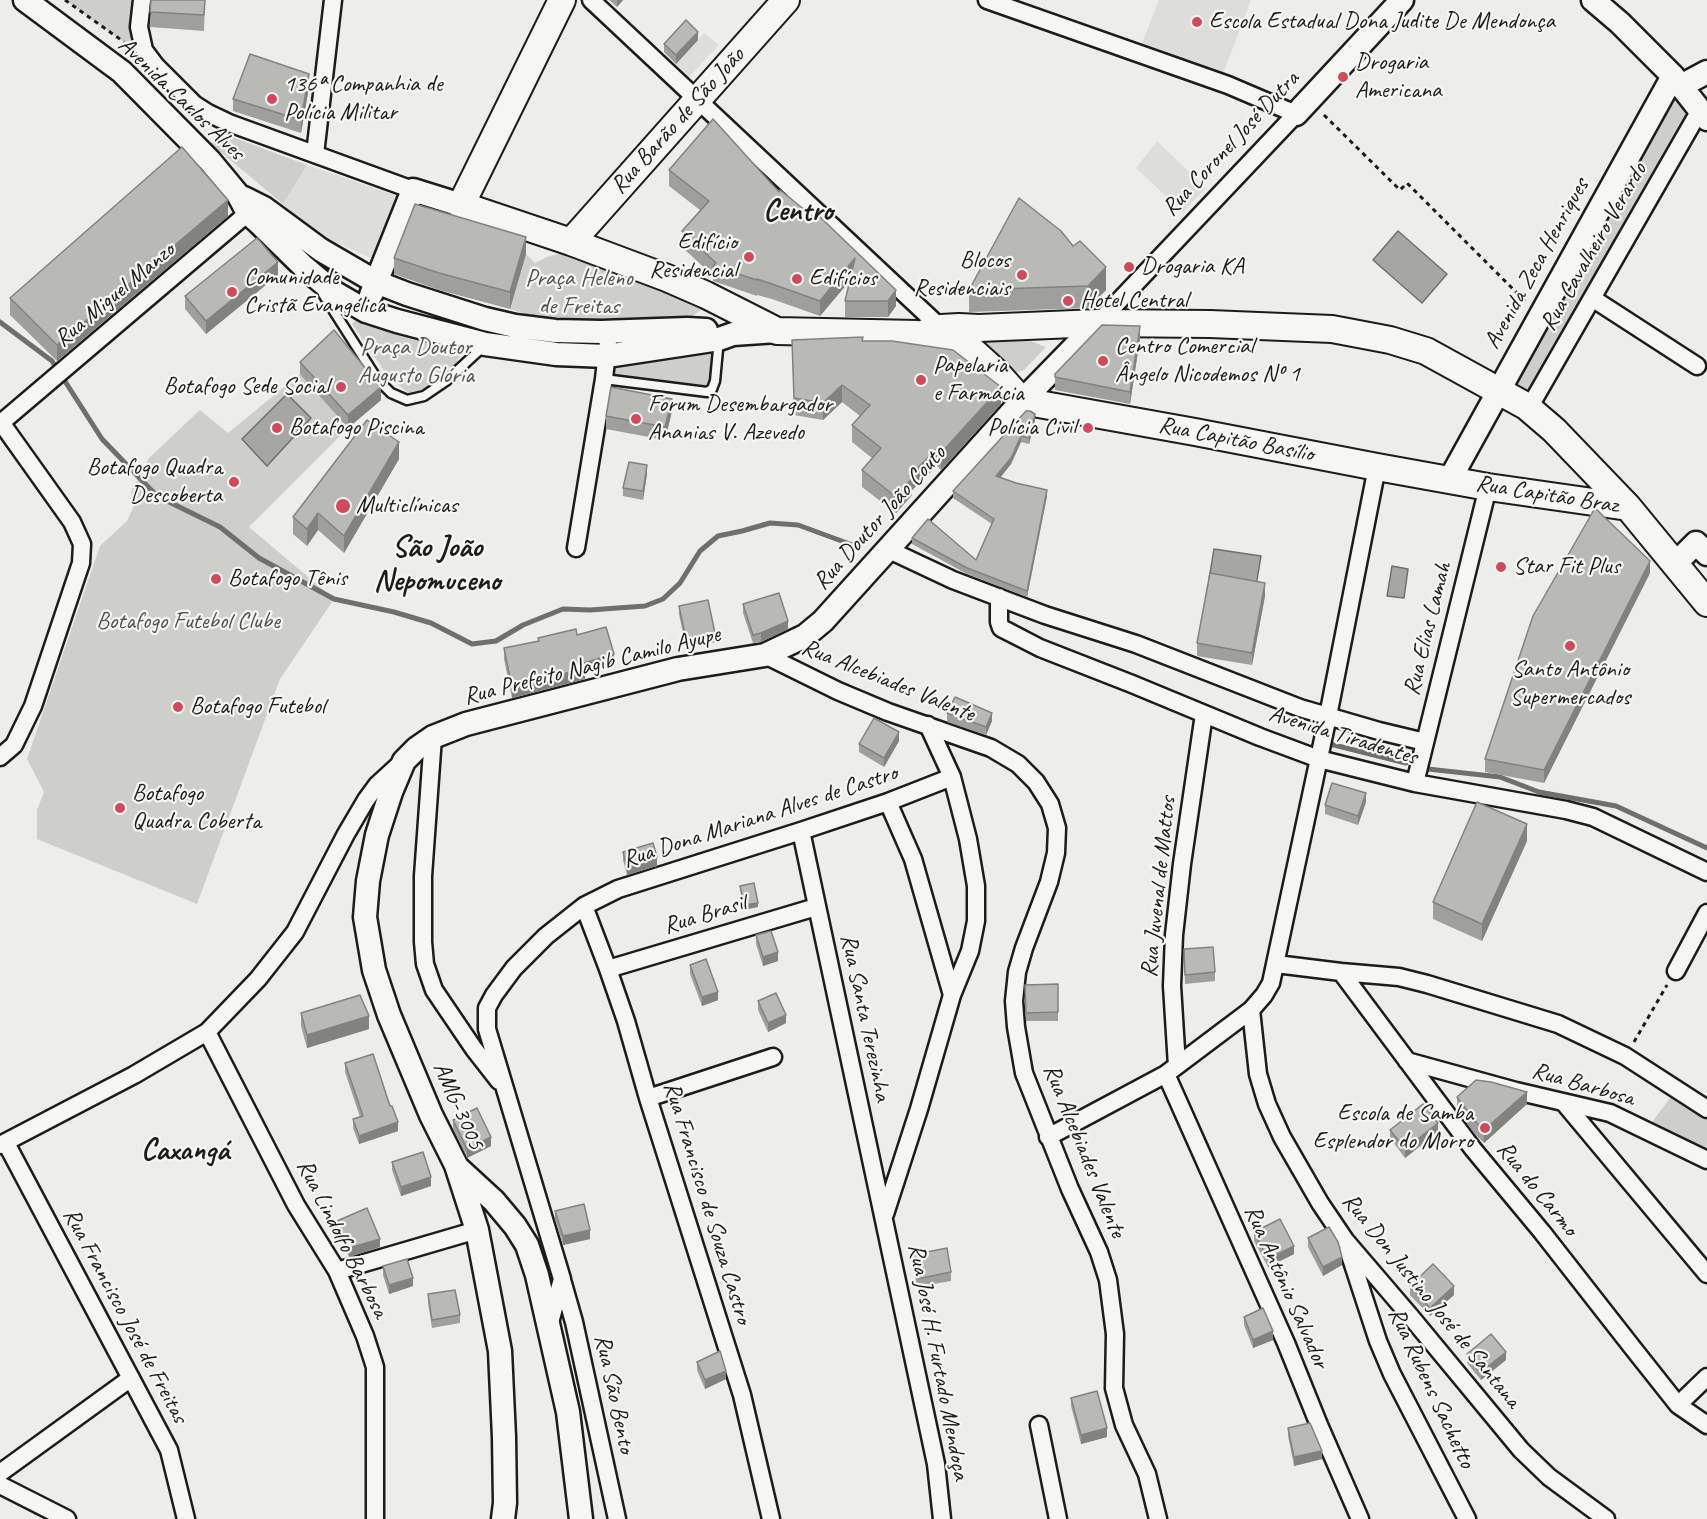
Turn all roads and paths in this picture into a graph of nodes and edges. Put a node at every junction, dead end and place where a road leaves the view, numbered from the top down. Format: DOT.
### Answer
graph roads {
  1 [pos="25,0"];
  2 [pos="65,0"];
  3 [pos="142,0"];
  4 [pos="333,0"];
  5 [pos="562,0"];
  6 [pos="591,0"];
  7 [pos="786,0"];
  8 [pos="987,0"];
  9 [pos="1402,0"];
  10 [pos="1593,0"];
  11 [pos="145,52"];
  12 [pos="1707,72"];
  13 [pos="1677,81"];
  14 [pos="698,99"];
  15 [pos="1303,108"];
  16 [pos="1704,114"];
  17 [pos="315,154"];
  18 [pos="413,190"];
  19 [pos="249,205"];
  20 [pos="461,205"];
  21 [pos="571,242"];
  22 [pos="304,267"];
  23 [pos="376,282"];
  24 [pos="1592,298"];
  25 [pos="366,311"];
  26 [pos="1539,315"];
  27 [pos="1098,323"];
  28 [pos="941,328"];
  29 [pos="777,331"];
  30 [pos="609,332"];
  31 [pos="724,334"];
  32 [pos="917,334"];
  33 [pos="485,344"];
  34 [pos="607,356"];
  35 [pos="1697,366"];
  36 [pos="604,378"];
  37 [pos="1498,390"];
  38 [pos="1022,401"];
  39 [pos="1529,408"];
  40 [pos="1,422"];
  41 [pos="1377,467"];
  42 [pos="1450,479"];
  43 [pos="1488,487"];
  44 [pos="1628,507"];
  45 [pos="1703,543"];
  46 [pos="576,549"];
  47 [pos="887,549"];
  48 [pos="1675,564"];
  49 [pos="999,597"];
  50 [pos="1707,603"];
  51 [pos="765,655"];
  52 [pos="1204,714"];
  53 [pos="1328,716"];
  54 [pos="928,725"];
  55 [pos="433,737"];
  56 [pos="1425,742"];
  57 [pos="0,757"];
  58 [pos="1319,759"];
  59 [pos="404,761"];
  60 [pos="952,777"];
  61 [pos="1415,783"];
  62 [pos="888,802"];
  63 [pos="801,831"];
  64 [pos="1707,872"];
  65 [pos="584,906"];
  66 [pos="816,907"];
  67 [pos="1707,913"];
  68 [pos="1276,964"];
  69 [pos="608,969"];
  70 [pos="1676,971"];
  71 [pos="1341,972"];
  72 [pos="952,995"];
  73 [pos="1251,1010"];
  74 [pos="207,1032"];
  75 [pos="1625,1056"];
  76 [pos="773,1058"];
  77 [pos="1407,1061"];
  78 [pos="1172,1070"];
  79 [pos="503,1086"];
  80 [pos="648,1098"];
  81 [pos="1565,1104"];
  82 [pos="1707,1109"];
  83 [pos="1048,1137"];
  84 [pos="3,1144"];
  85 [pos="1707,1160"];
  86 [pos="456,1165"];
  87 [pos="884,1215"];
  88 [pos="477,1230"];
  89 [pos="1345,1240"];
  90 [pos="337,1271"];
  91 [pos="1707,1274"];
  92 [pos="562,1280"];
  93 [pos="549,1327"];
  94 [pos="1707,1377"];
  95 [pos="131,1378"];
  96 [pos="1678,1405"];
  97 [pos="1039,1425"];
  98 [pos="1707,1425"];
  99 [pos="0,1473"];
  100 [pos="0,1485"];
  101 [pos="65,1518"];
  102 [pos="186,1519"];
  103 [pos="375,1519"];
  104 [pos="503,1519"];
  105 [pos="581,1519"];
  106 [pos="617,1519"];
  107 [pos="771,1519"];
  108 [pos="942,1519"];
  109 [pos="1058,1519"];
  110 [pos="1158,1519"];
  111 [pos="1360,1519"];
  112 [pos="1467,1519"];
  113 [pos="1606,1519"];
  1 -- 19 [label="main road, Avenida Carlos Alves"];
  2 -- 11 [label="path"];
  3 -- 11 [label="street"];
  4 -- 17 [label="street"];
  5 -- 20 [label="main road"];
  6 -- 14 [label="street"];
  7 -- 14 [label="main road, Rua Barão de São João"];
  8 -- 15 [label="street"];
  9 -- 15 [label="main road, Rua Coronel José Dutra"];
  10 -- 13 [label="main road"];
  11 -- 17 [label="street"];
  12 -- 13 [label="main road"];
  13 -- 16 [label="main road"];
  13 -- 26 [label="main road, Avenida Zeca Henriques"];
  14 -- 21 [label="main road, Rua Barão de São João"];
  14 -- 28 [label="street"];
  15 -- 26 [label="path"];
  15 -- 27 [label="street, Rua Coronel José Dutra"];
  16 -- 24 [label="street, Rua Cavalheiro Verardo"];
  17 -- 18 [label="street"];
  18 -- 20 [label="main road"];
  18 -- 23 [label="main road"];
  19 -- 22 [label="main road"];
  19 -- 23 [label="main road"];
  19 -- 40 [label="street, Rua Miguel Manzo"];
  20 -- 21 [label="main road"];
  21 -- 29 [label="main road"];
  22 -- 25 [label="main road"];
  22 -- 33 [label="lane"];
  23 -- 25 [label="main road"];
  23 -- 30 [label="main road"];
  24 -- 35 [label="street"];
  24 -- 39 [label="street, Rua Cavalheiro Verardo"];
  25 -- 33 [label="main road"];
  26 -- 37 [label="main road, Avenida Zeca Henriques"];
  27 -- 28 [label="main road"];
  27 -- 37 [label="main road"];
  27 -- 38 [label="main road, Rua Doutor João Couto"];
  28 -- 32 [label="main road"];
  29 -- 31 [label="main road"];
  29 -- 32 [label="main road"];
  30 -- 31 [label="main road"];
  30 -- 34 [label="street"];
  31 -- 34 [label="main road"];
  31 -- 36 [label="lane"];
  32 -- 38 [label="main road"];
  33 -- 34 [label="main road"];
  34 -- 36 [label="street"];
  36 -- 46 [label="street"];
  37 -- 39 [label="main road"];
  37 -- 42 [label="main road, Avenida Zeca Henriques"];
  38 -- 41 [label="main road, Rua Capitão Basílio"];
  38 -- 47 [label="main road, Rua Doutor João Couto"];
  39 -- 44 [label="main road"];
  40 -- 57 [label="street"];
  41 -- 42 [label="main road, Rua Capitão Basílio"];
  41 -- 53 [label="street"];
  42 -- 43 [label="main road, Rua Capitão Braz"];
  43 -- 44 [label="main road, Rua Capitão Braz"];
  43 -- 56 [label="street, Rua Elias Lamah"];
  44 -- 48 [label="main road, Rua Capitão Braz"];
  45 -- 48 [label="main road"];
  47 -- 49 [label="street"];
  47 -- 51 [label="main road, Rua Doutor João Couto"];
  48 -- 50 [label="main road, Rua Capitão Braz"];
  49 -- 52 [label="street, Avenida Tiradentes"];
  49 -- 53 [label="street"];
  51 -- 54 [label="street, Rua Alcebiades Valente"];
  51 -- 55 [label="main road, Rua Prefeito Nagib Camilo Ayupe"];
  52 -- 58 [label="street, Avenida Tiradentes"];
  52 -- 78 [label="street, Rua Juvenal de Mattos"];
  53 -- 56 [label="street"];
  53 -- 58 [label="street"];
  54 -- 60 [label="street"];
  54 -- 83 [label="street, Rua Alcebiades Valente"];
  55 -- 59 [label="main road, AMG-3005"];
  55 -- 79 [label="street"];
  56 -- 61 [label="street, Rua Elias Lamah"];
  58 -- 61 [label="street, Avenida Tiradentes"];
  58 -- 68 [label="street"];
  59 -- 74 [label="street"];
  59 -- 86 [label="main road, AMG-3005"];
  60 -- 62 [label="street, Rua Dona Mariana Alves de Castro"];
  60 -- 72 [label="street"];
  61 -- 64 [label="street, Avenida Tiradentes"];
  62 -- 63 [label="street, Rua Dona Mariana Alves de Castro"];
  62 -- 72 [label="street"];
  63 -- 65 [label="street, Rua Dona Mariana Alves de Castro"];
  63 -- 66 [label="street, Rua Santa Terezinha"];
  65 -- 69 [label="street, Rua Francisco de Souza Castro"];
  65 -- 79 [label="street, Rua Dona Mariana Alves de Castro"];
  66 -- 69 [label="street, Rua Brasil"];
  66 -- 87 [label="street, Rua Santa Terezinha"];
  67 -- 70 [label="street"];
  68 -- 71 [label="street"];
  68 -- 73 [label="street"];
  69 -- 80 [label="street, Rua Francisco de Souza Castro"];
  70 -- 75 [label="path"];
  71 -- 75 [label="street"];
  71 -- 77 [label="street, Rua do Carmo"];
  72 -- 87 [label="street"];
  73 -- 78 [label="street"];
  73 -- 89 [label="street, Rua Don Justino José de Santana"];
  74 -- 84 [label="street"];
  74 -- 90 [label="street, Rua Lindolfo Barbosa"];
  75 -- 82 [label="street"];
  76 -- 80 [label="street"];
  77 -- 81 [label="street, Rua Barbosa"];
  77 -- 96 [label="street, Rua do Carmo"];
  78 -- 83 [label="street"];
  78 -- 111 [label="street, Rua Antônio Salvador"];
  79 -- 92 [label="street, Rua São Bento"];
  80 -- 107 [label="street, Rua Francisco de Souza Castro"];
  81 -- 85 [label="street, Rua Barbosa"];
  81 -- 91 [label="street"];
  83 -- 110 [label="street, Rua Alcebiades Valente"];
  84 -- 95 [label="street, Rua Francisco José de Freitas"];
  86 -- 88 [label="main road, AMG-3005"];
  86 -- 93 [label="main road"];
  87 -- 108 [label="street, Rua José H. Furtado Mendoça"];
  88 -- 90 [label="street"];
  88 -- 104 [label="main road, AMG-3005"];
  89 -- 112 [label="street, Rua Rubens Sachetto"];
  89 -- 113 [label="street, Rua Don Justino José de Santana"];
  90 -- 103 [label="street, Rua Lindolfo Barbosa"];
  92 -- 93 [label="street"];
  92 -- 106 [label="street, Rua São Bento"];
  93 -- 105 [label="main road"];
  94 -- 96 [label="street"];
  95 -- 99 [label="street"];
  95 -- 102 [label="street, Rua Francisco José de Freitas"];
  96 -- 98 [label="street, Rua do Carmo"];
  97 -- 109 [label="street"];
  100 -- 101 [label="street"];
}
